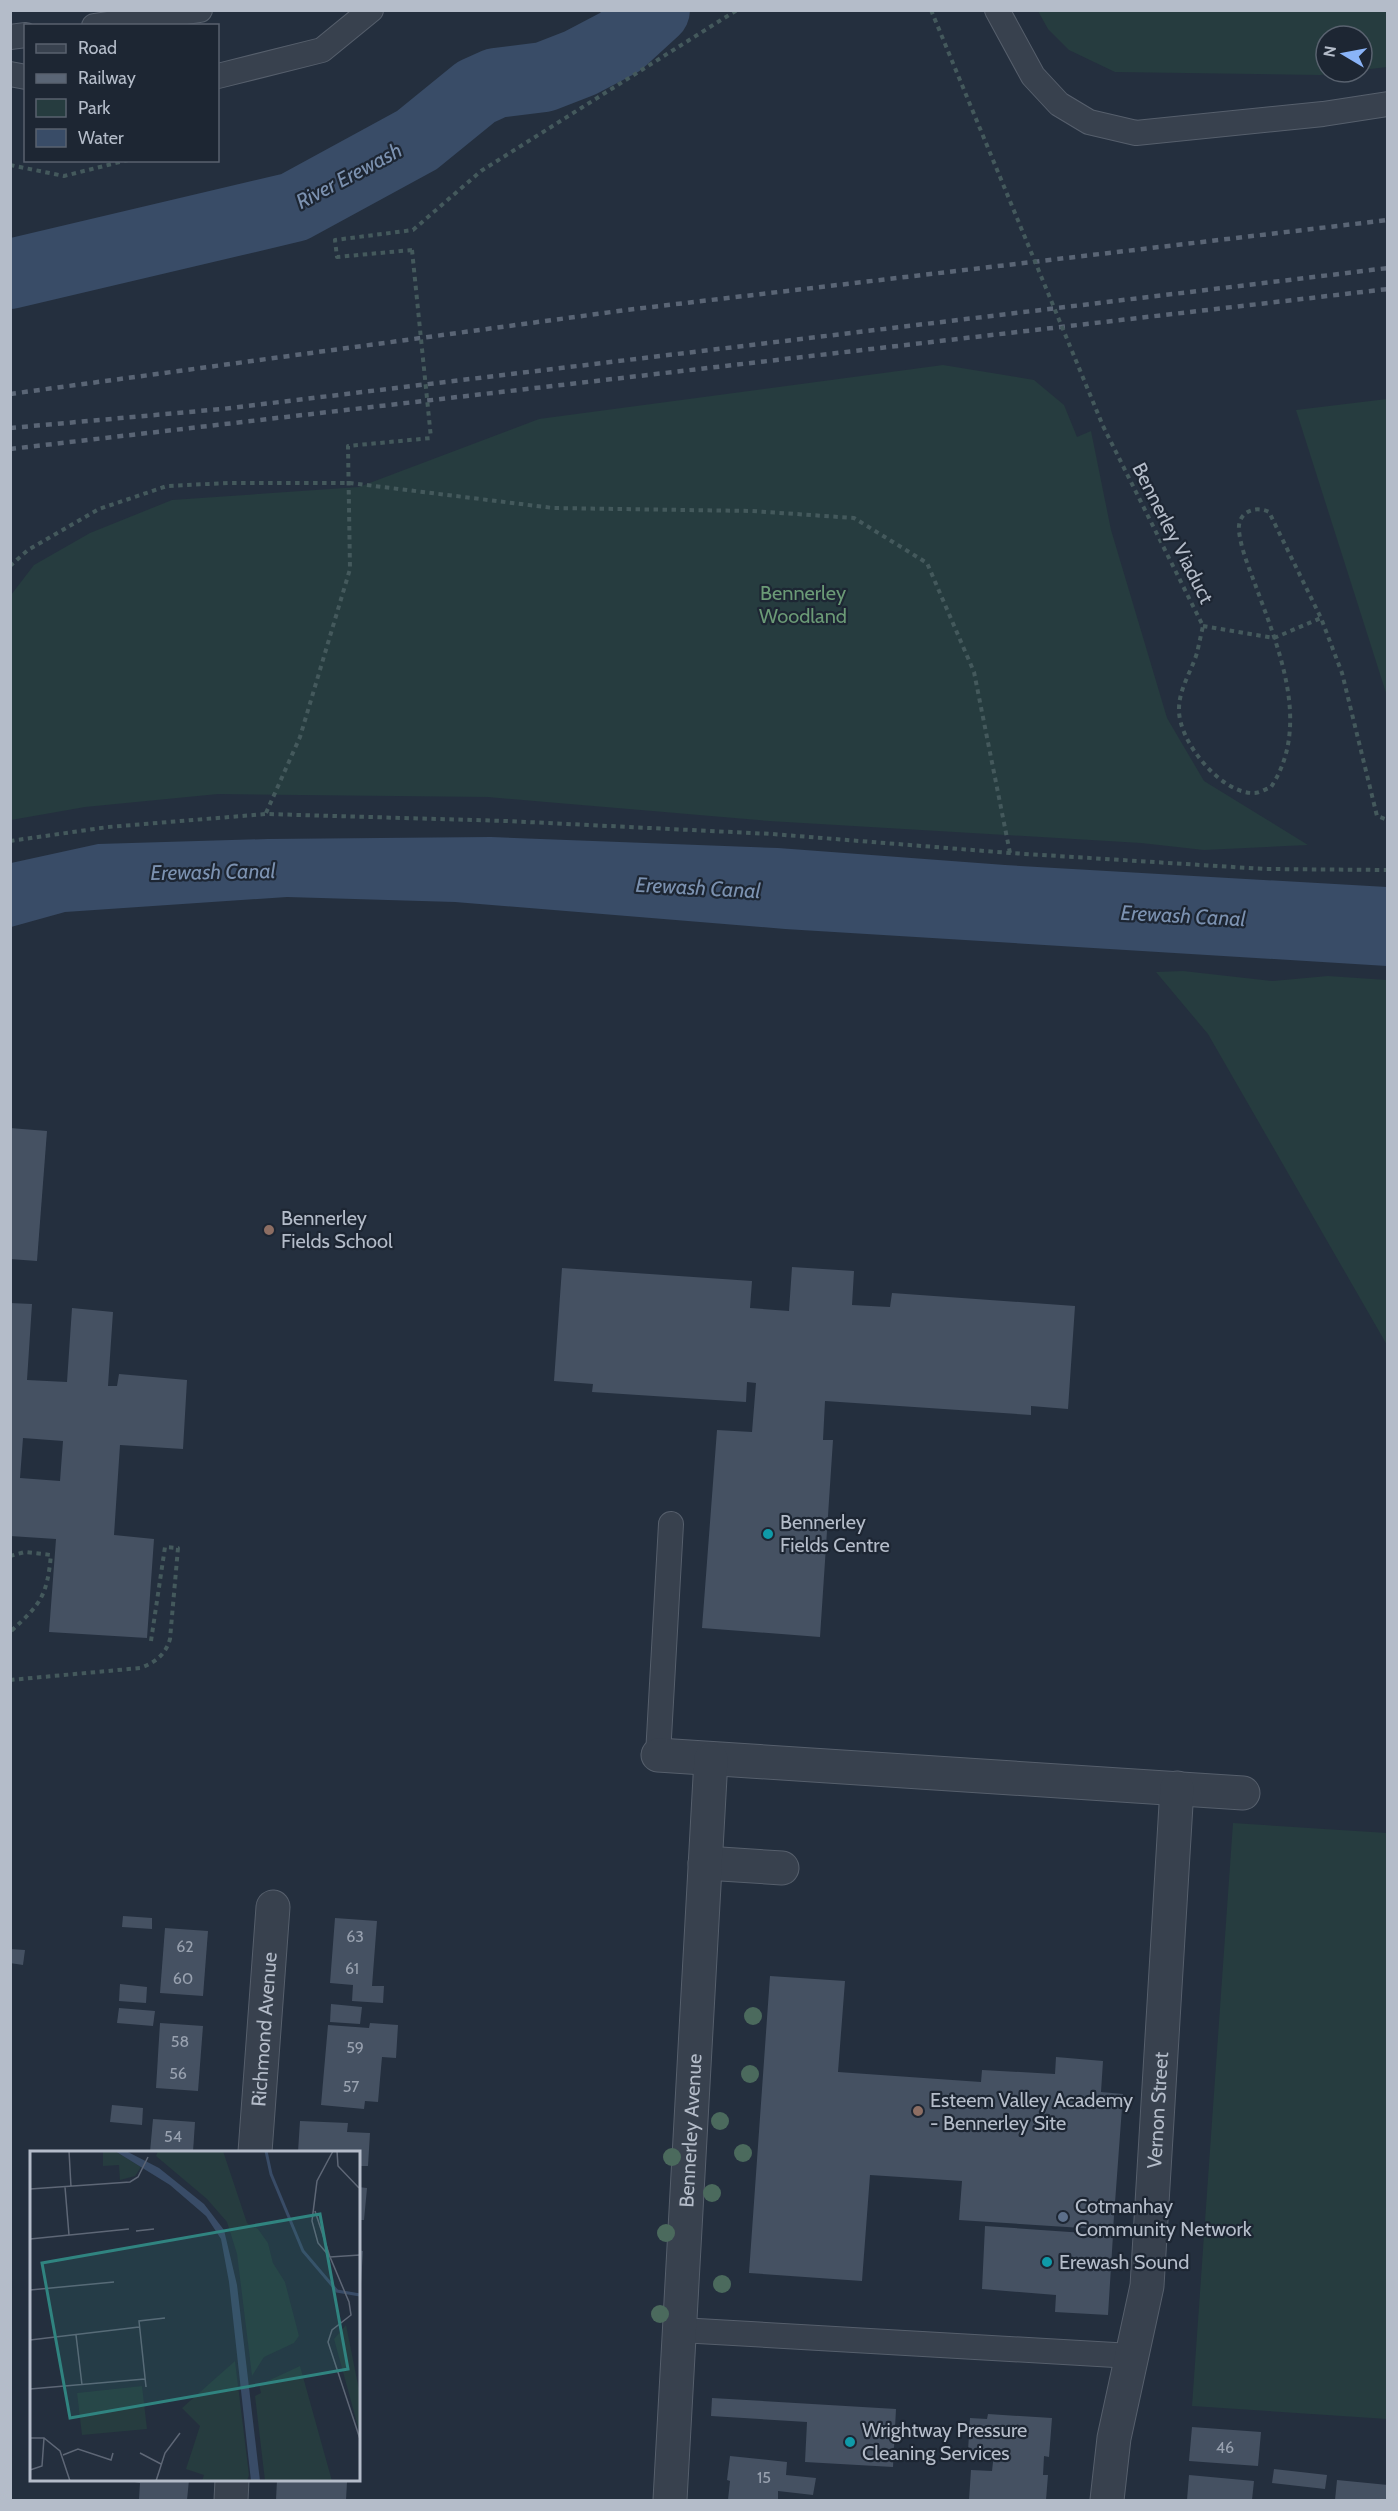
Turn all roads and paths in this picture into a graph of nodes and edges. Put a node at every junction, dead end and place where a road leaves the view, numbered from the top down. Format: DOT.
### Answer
graph roads {
  1 [pos="200,10"];
  2 [pos="371,10"];
  3 [pos="737,10"];
  4 [pos="931,10"];
  5 [pos="998,10"];
  6 [pos="107,24"];
  7 [pos="219,76"];
  8 [pos="1388,104"];
  9 [pos="120,162"];
  10 [pos="10,165"];
  11 [pos="350,483"];
  12 [pos="10,566"];
  13 [pos="1321,618"];
  14 [pos="1203,626"];
  15 [pos="1274,638"];
  16 [pos="266,813"];
  17 [pos="1388,820"];
  18 [pos="10,841"];
  19 [pos="1010,853"];
  20 [pos="1388,870"];
  21 [pos="671,1524"];
  22 [pos="10,1556"];
  23 [pos="10,1632"];
  24 [pos="151,1641"];
  25 [pos="10,1680"];
  26 [pos="658,1755"];
  27 [pos="711,1759"];
  28 [pos="1177,1788"];
  29 [pos="1243,1793"];
  30 [pos="705,1863"];
  31 [pos="782,1868"];
  32 [pos="273,1907"];
  33 [pos="255,2151"];
  34 [pos="680,2330"];
  35 [pos="1132,2356"];
  36 [pos="232,2481"];
  37 [pos="231,2500"];
  38 [pos="670,2500"];
  39 [pos="1107,2500"];
  1 -- 6 [label="lane"];
  2 -- 7 [label="lane"];
  3 -- 11 [label="path, bridge"];
  4 -- 14 [label="path, Bennerley Viaduct, bridge"];
  5 -- 8 [label="lane"];
  9 -- 10 [label="path"];
  11 -- 12 [label="path"];
  11 -- 16 [label="path"];
  11 -- 19 [label="path"];
  13 -- 15 [label="path"];
  13 -- 15 [label="path, Bennerley Viaduct"];
  13 -- 17 [label="path, Bennerley Viaduct"];
  14 -- 15 [label="path"];
  14 -- 15 [label="path, Bennerley Viaduct"];
  16 -- 18 [label="path"];
  16 -- 19 [label="path"];
  19 -- 20 [label="path"];
  21 -- 26 [label="lane"];
  22 -- 23 [label="path"];
  24 -- 25 [label="path"];
  26 -- 27 [label="street"];
  27 -- 28 [label="street"];
  27 -- 30 [label="street, Bennerley Avenue"];
  28 -- 29 [label="street"];
  28 -- 35 [label="street, Vernon Street"];
  30 -- 31 [label="street"];
  30 -- 34 [label="street, Bennerley Avenue"];
  32 -- 33 [label="street, Richmond Avenue"];
  34 -- 35 [label="lane"];
  34 -- 38 [label="street, Bennerley Avenue"];
  35 -- 39 [label="street, Vernon Street"];
  36 -- 37 [label="street"];
}
